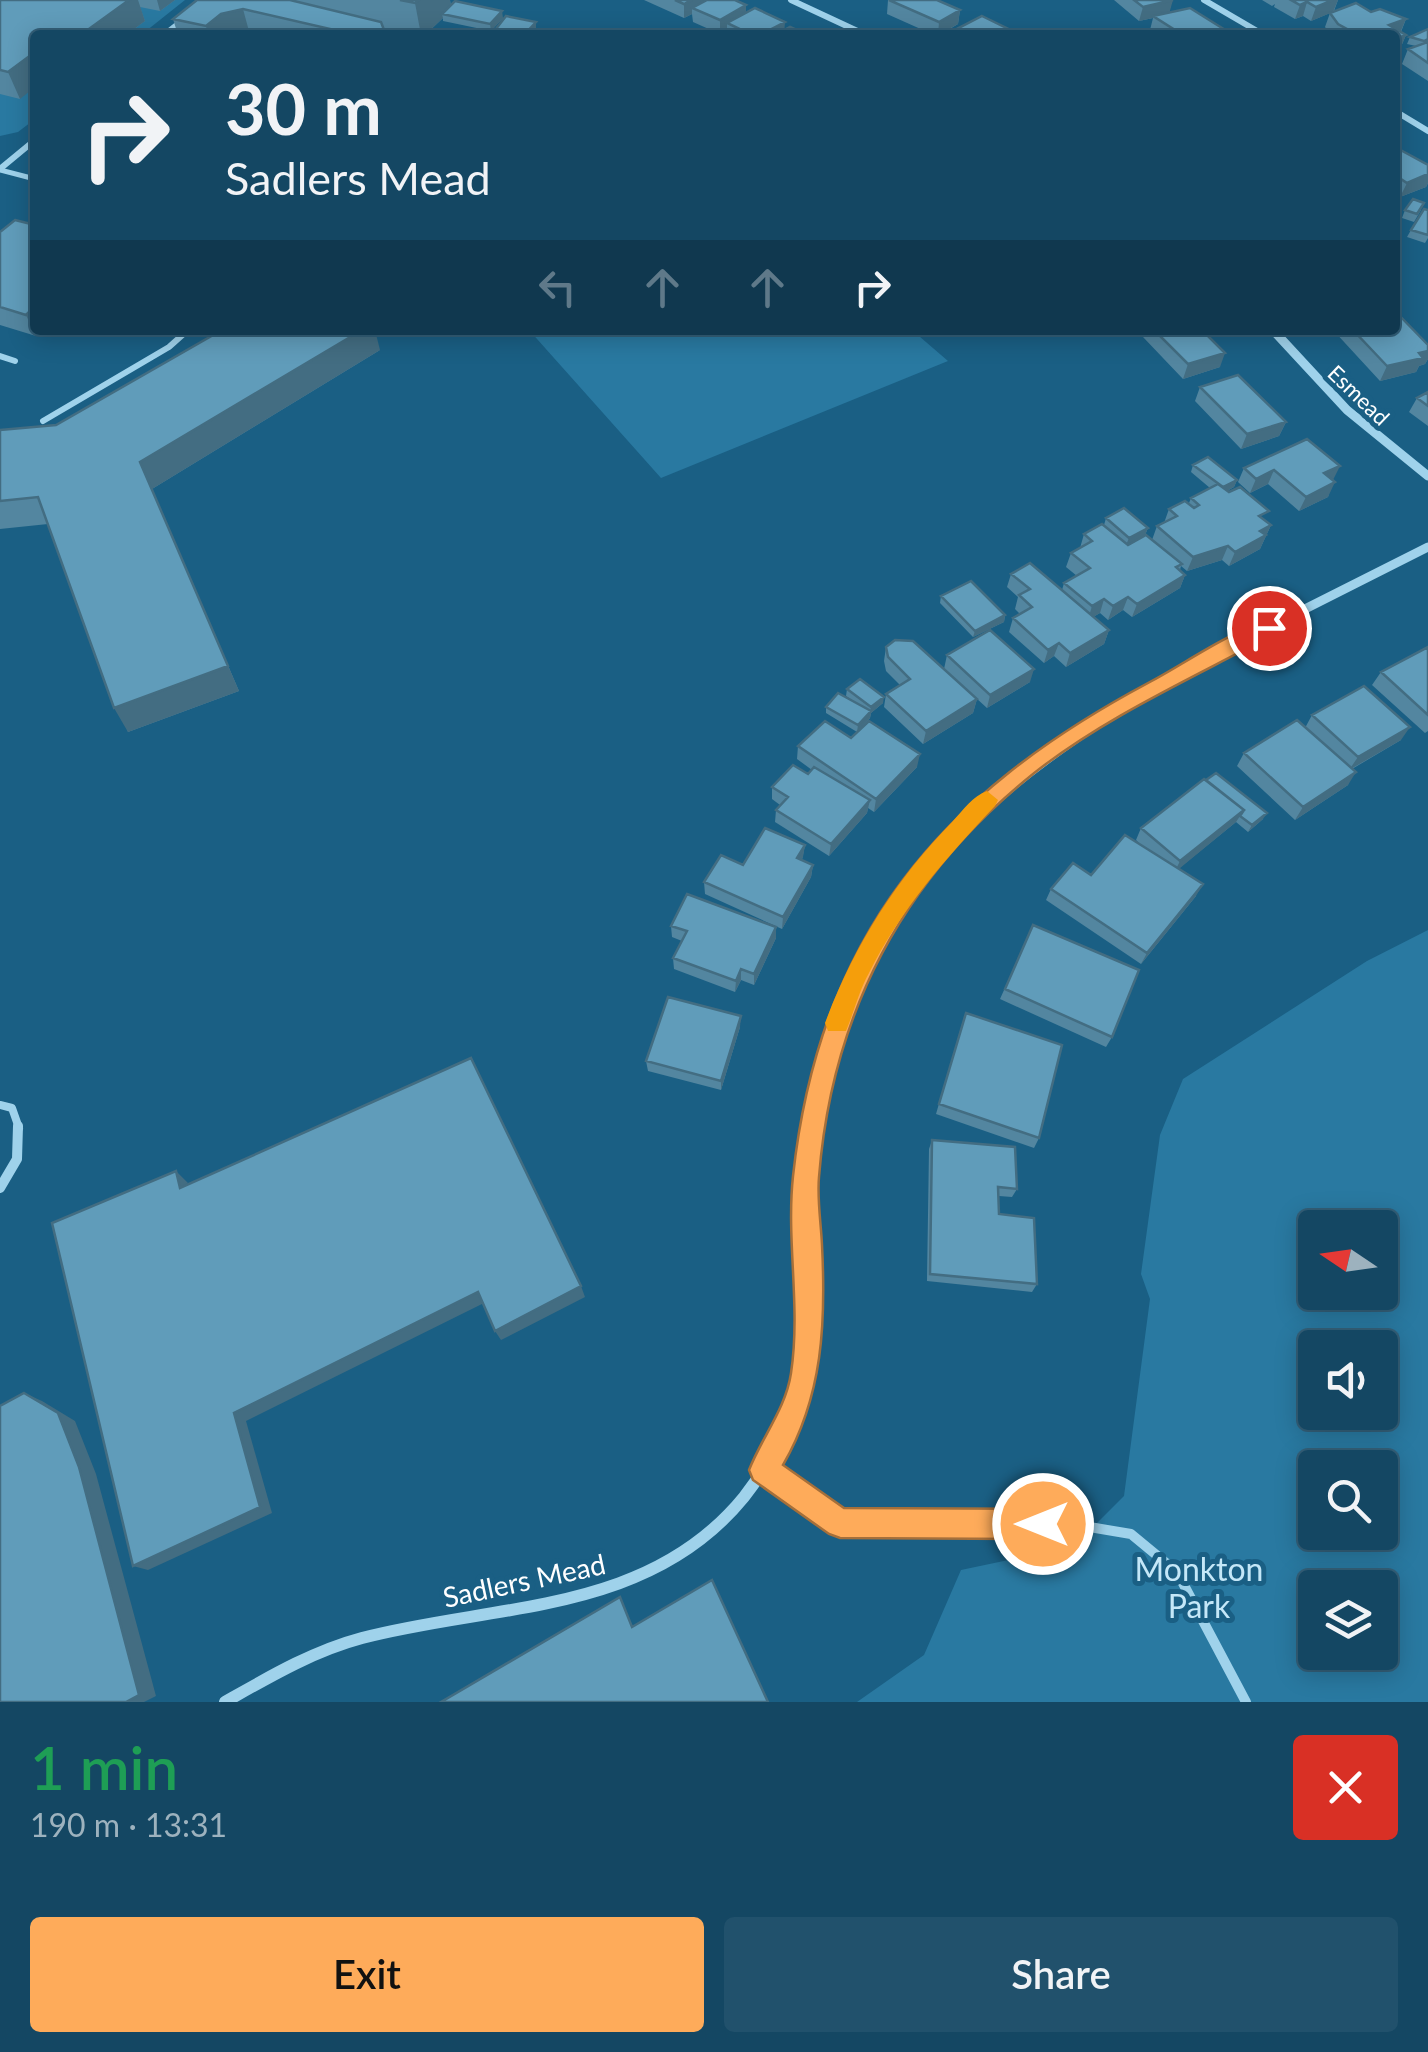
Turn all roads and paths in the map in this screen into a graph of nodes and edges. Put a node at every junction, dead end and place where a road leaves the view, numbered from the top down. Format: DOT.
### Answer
graph roads {
  1 [pos="791,0"];
  2 [pos="1204,0"];
  3 [pos="192,12"];
  4 [pos="170,30"];
  5 [pos="855,30"];
  6 [pos="1255,30"];
  7 [pos="1400,114"];
  8 [pos="1428,130"];
  9 [pos="30,144"];
  10 [pos="0,170"];
  11 [pos="30,178"];
  12 [pos="182,335"];
  13 [pos="1278,335"];
  14 [pos="0,356"];
  15 [pos="15,361"];
  16 [pos="43,421"];
  17 [pos="1428,476"];
  18 [pos="1428,547"];
  19 [pos="0,1105"];
  20 [pos="0,1188"];
  21 [pos="764,1470"];
  22 [pos="225,1702"];
  23 [pos="1246,1702"];
  1 -- 5 [label="street"];
  2 -- 6 [label="street"];
  3 -- 4 [label="street"];
  7 -- 8 [label="street"];
  9 -- 10 [label="street"];
  10 -- 11 [label="lane"];
  12 -- 16 [label="lane"];
  13 -- 17 [label="street, Esmead"];
  14 -- 15 [label="lane"];
  18 -- 21 [label="street, Sadlers Mead"];
  19 -- 20 [label="lane"];
  21 -- 22 [label="street, Sadlers Mead"];
  21 -- 23 [label="lane"];
}
